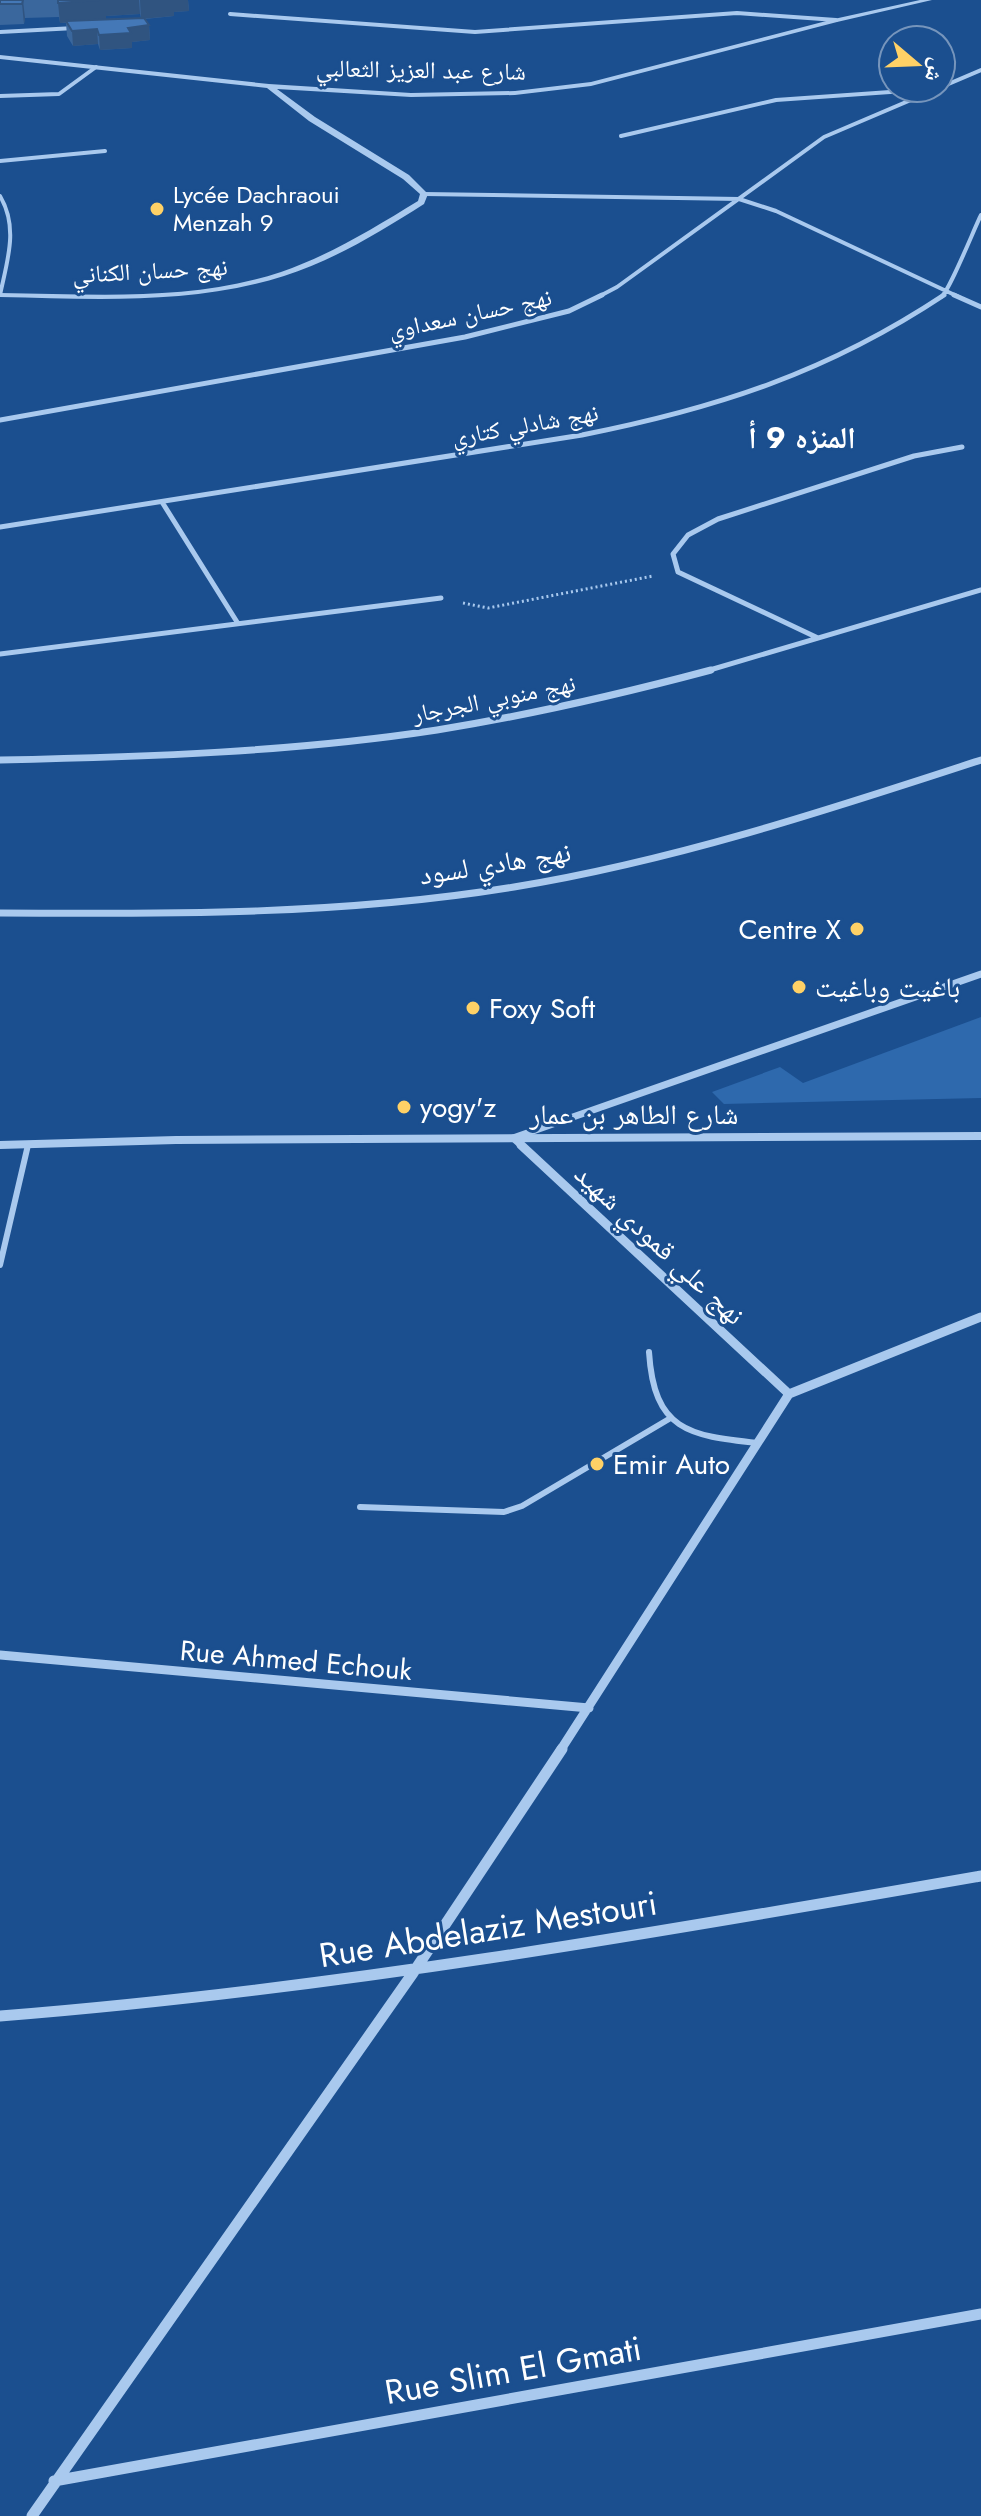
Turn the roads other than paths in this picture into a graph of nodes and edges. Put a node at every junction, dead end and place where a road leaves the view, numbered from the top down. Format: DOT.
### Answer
graph roads {
  1 [pos="929,0"];
  2 [pos="230,14"];
  3 [pos="836,20"];
  4 [pos="77,28"];
  5 [pos="0,32"];
  6 [pos="0,57"];
  7 [pos="96,67"];
  8 [pos="981,70"];
  9 [pos="957,82"];
  10 [pos="269,86"];
  11 [pos="877,93"];
  12 [pos="0,96"];
  13 [pos="899,104"];
  14 [pos="621,136"];
  15 [pos="105,151"];
  16 [pos="0,161"];
  17 [pos="424,194"];
  18 [pos="0,196"];
  19 [pos="739,199"];
  20 [pos="981,215"];
  21 [pos="948,292"];
  22 [pos="0,295"];
  23 [pos="981,307"];
  24 [pos="0,420"];
  25 [pos="962,447"];
  26 [pos="162,502"];
  27 [pos="0,527"];
  28 [pos="981,590"];
  29 [pos="441,598"];
  30 [pos="237,622"];
  31 [pos="818,638"];
  32 [pos="0,654"];
  33 [pos="0,760"];
  34 [pos="981,760"];
  35 [pos="0,913"];
  36 [pos="981,974"];
  37 [pos="981,1136"];
  38 [pos="513,1138"];
  39 [pos="28,1144"];
  40 [pos="0,1145"];
  41 [pos="0,1265"];
  42 [pos="981,1317"];
  43 [pos="649,1352"];
  44 [pos="789,1394"];
  45 [pos="669,1419"];
  46 [pos="758,1443"];
  47 [pos="360,1507"];
  48 [pos="0,1655"];
  49 [pos="589,1708"];
  50 [pos="981,1876"];
  51 [pos="413,1973"];
  52 [pos="0,2016"];
  53 [pos="981,2314"];
  54 [pos="54,2481"];
  55 [pos="32,2516"];
  1 -- 3 [label="street, شارع عبد العزيز الثعالبي"];
  2 -- 3 [label="street"];
  3 -- 10 [label="street, شارع عبد العزيز الثعالبي"];
  4 -- 5 [label="street"];
  6 -- 7 [label="street, شارع عبد العزيز الثعالبي"];
  7 -- 10 [label="street, شارع عبد العزيز الثعالبي"];
  7 -- 12 [label="street"];
  8 -- 9 [label="street, نهج حسان سعداوي"];
  10 -- 17 [label="street"];
  11 -- 14 [label="street"];
  13 -- 19 [label="street, نهج حسان سعداوي"];
  15 -- 16 [label="street"];
  17 -- 19 [label="street"];
  17 -- 22 [label="street, نهج حسان الكناني"];
  18 -- 22 [label="street"];
  19 -- 21 [label="street"];
  19 -- 24 [label="street, نهج حسان سعداوي"];
  20 -- 21 [label="street"];
  21 -- 23 [label="street"];
  21 -- 26 [label="street, نهج شادلي كتاري"];
  25 -- 31 [label="street"];
  26 -- 27 [label="street, نهج شادلي كتاري"];
  26 -- 30 [label="street"];
  28 -- 31 [label="street, نهج منوبي الجرجار"];
  29 -- 30 [label="street"];
  30 -- 32 [label="street"];
  31 -- 33 [label="street, نهج منوبي الجرجار"];
  34 -- 35 [label="street, نهج هادي لسود"];
  36 -- 38 [label="street"];
  37 -- 38 [label="street, شارع الطاهر بن عمار"];
  38 -- 39 [label="street, شارع الطاهر بن عمار"];
  38 -- 44 [label="street, نهج علي قمودي شهيد"];
  39 -- 40 [label="street, شارع الطاهر بن عمار"];
  39 -- 41 [label="lane"];
  42 -- 44 [label="street"];
  43 -- 45 [label="lane"];
  44 -- 46 [label="street"];
  45 -- 46 [label="lane"];
  45 -- 47 [label="lane"];
  46 -- 49 [label="street"];
  48 -- 49 [label="street, Rue Ahmed Echouk"];
  49 -- 51 [label="street"];
  50 -- 51 [label="street, Rue Abdelaziz Mestouri"];
  51 -- 52 [label="street, Rue Abdelaziz Mestouri"];
  51 -- 54 [label="street"];
  53 -- 54 [label="street, Rue Slim El Gmati"];
  54 -- 55 [label="street"];
}
